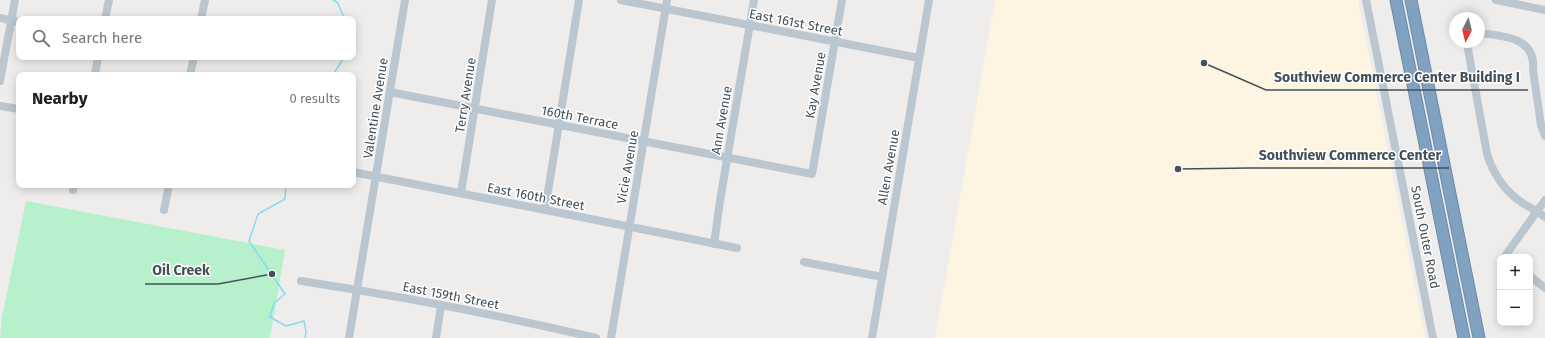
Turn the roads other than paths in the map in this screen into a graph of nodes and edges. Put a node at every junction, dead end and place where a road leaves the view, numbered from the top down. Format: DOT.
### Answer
graph roads {
  1 [pos="15,0"];
  2 [pos="109,0"];
  3 [pos="205,0"];
  4 [pos="405,0"];
  5 [pos="492,0"];
  6 [pos="579,0"];
  7 [pos="621,0"];
  8 [pos="667,0"];
  9 [pos="754,0"];
  10 [pos="842,0"];
  11 [pos="929,0"];
  12 [pos="1366,0"];
  13 [pos="1396,0"];
  14 [pos="1411,0"];
  15 [pos="1496,0"];
  16 [pos="666,9"];
  17 [pos="1545,10"];
  18 [pos="106,16"];
  19 [pos="202,16"];
  20 [pos="0,18"];
  21 [pos="15,21"];
  22 [pos="750,25"];
  23 [pos="1485,34"];
  24 [pos="835,42"];
  25 [pos="1468,48"];
  26 [pos="919,58"];
  27 [pos="98,60"];
  28 [pos="193,60"];
  29 [pos="96,72"];
  30 [pos="191,72"];
  31 [pos="0,81"];
  32 [pos="390,92"];
  33 [pos="0,106"];
  34 [pos="16,109"];
  35 [pos="475,109"];
  36 [pos="559,125"];
  37 [pos="1545,136"];
  38 [pos="644,142"];
  39 [pos="727,159"];
  40 [pos="356,173"];
  41 [pos="812,174"];
  42 [pos="376,176"];
  43 [pos="168,188"];
  44 [pos="461,193"];
  45 [pos="1545,200"];
  46 [pos="164,210"];
  47 [pos="545,210"];
  48 [pos="1537,211"];
  49 [pos="1545,217"];
  50 [pos="629,227"];
  51 [pos="714,244"];
  52 [pos="737,248"];
  53 [pos="1507,254"];
  54 [pos="804,262"];
  55 [pos="882,277"];
  56 [pos="1533,278"];
  57 [pos="301,281"];
  58 [pos="1545,288"];
  59 [pos="357,290"];
  60 [pos="441,306"];
  61 [pos="349,338"];
  62 [pos="436,338"];
  63 [pos="596,338"];
  64 [pos="611,338"];
  65 [pos="872,338"];
  66 [pos="1434,338"];
  67 [pos="1464,338"];
  68 [pos="1479,338"];
  1 -- 21 [label="street"];
  2 -- 18 [label="street"];
  3 -- 19 [label="street"];
  4 -- 32 [label="street, Valentine Avenue"];
  5 -- 35 [label="street, Terry Avenue"];
  6 -- 36 [label="street"];
  7 -- 16 [label="street, East 161st Street"];
  8 -- 16 [label="street, Vicie Avenue"];
  9 -- 22 [label="street, Ann Avenue"];
  10 -- 24 [label="street, Kay Avenue"];
  11 -- 26 [label="street, Allen Avenue"];
  12 -- 66 [label="street, South Outer Road"];
  13 -- 67 [label="highway"];
  14 -- 68 [label="highway"];
  15 -- 17 [label="street"];
  16 -- 22 [label="street, East 161st Street"];
  16 -- 38 [label="street, Vicie Avenue"];
  20 -- 21 [label="street"];
  21 -- 31 [label="street"];
  22 -- 24 [label="street, East 161st Street"];
  22 -- 39 [label="street, Ann Avenue"];
  23 -- 37 [label="street"];
  24 -- 26 [label="street, East 161st Street"];
  24 -- 41 [label="street, Kay Avenue"];
  25 -- 48 [label="street"];
  26 -- 55 [label="street, Allen Avenue"];
  27 -- 29 [label="street"];
  28 -- 30 [label="street"];
  32 -- 35 [label="street, 160th Terrace"];
  32 -- 42 [label="street, Valentine Avenue"];
  33 -- 34 [label="street"];
  35 -- 36 [label="street, 160th Terrace"];
  35 -- 44 [label="street, Terry Avenue"];
  36 -- 38 [label="street, 160th Terrace"];
  36 -- 47 [label="street"];
  38 -- 39 [label="street, 160th Terrace"];
  38 -- 50 [label="street, Vicie Avenue"];
  39 -- 41 [label="street, 160th Terrace"];
  39 -- 51 [label="street, Ann Avenue"];
  40 -- 42 [label="street, East 160th Street"];
  42 -- 44 [label="street, East 160th Street"];
  42 -- 59 [label="street, Valentine Avenue"];
  43 -- 46 [label="street"];
  44 -- 47 [label="street, East 160th Street"];
  45 -- 48 [label="street"];
  47 -- 50 [label="street, East 160th Street"];
  48 -- 49 [label="street"];
  48 -- 53 [label="street"];
  50 -- 51 [label="street, East 160th Street"];
  50 -- 64 [label="street, Vicie Avenue"];
  51 -- 52 [label="street, East 160th Street"];
  54 -- 55 [label="street"];
  55 -- 65 [label="street, Allen Avenue"];
  56 -- 58 [label="street"];
  57 -- 59 [label="street, East 159th Street"];
  59 -- 60 [label="street, East 159th Street"];
  59 -- 61 [label="street, Valentine Avenue"];
  60 -- 62 [label="street"];
  60 -- 63 [label="street, East 159th Street"];
}
